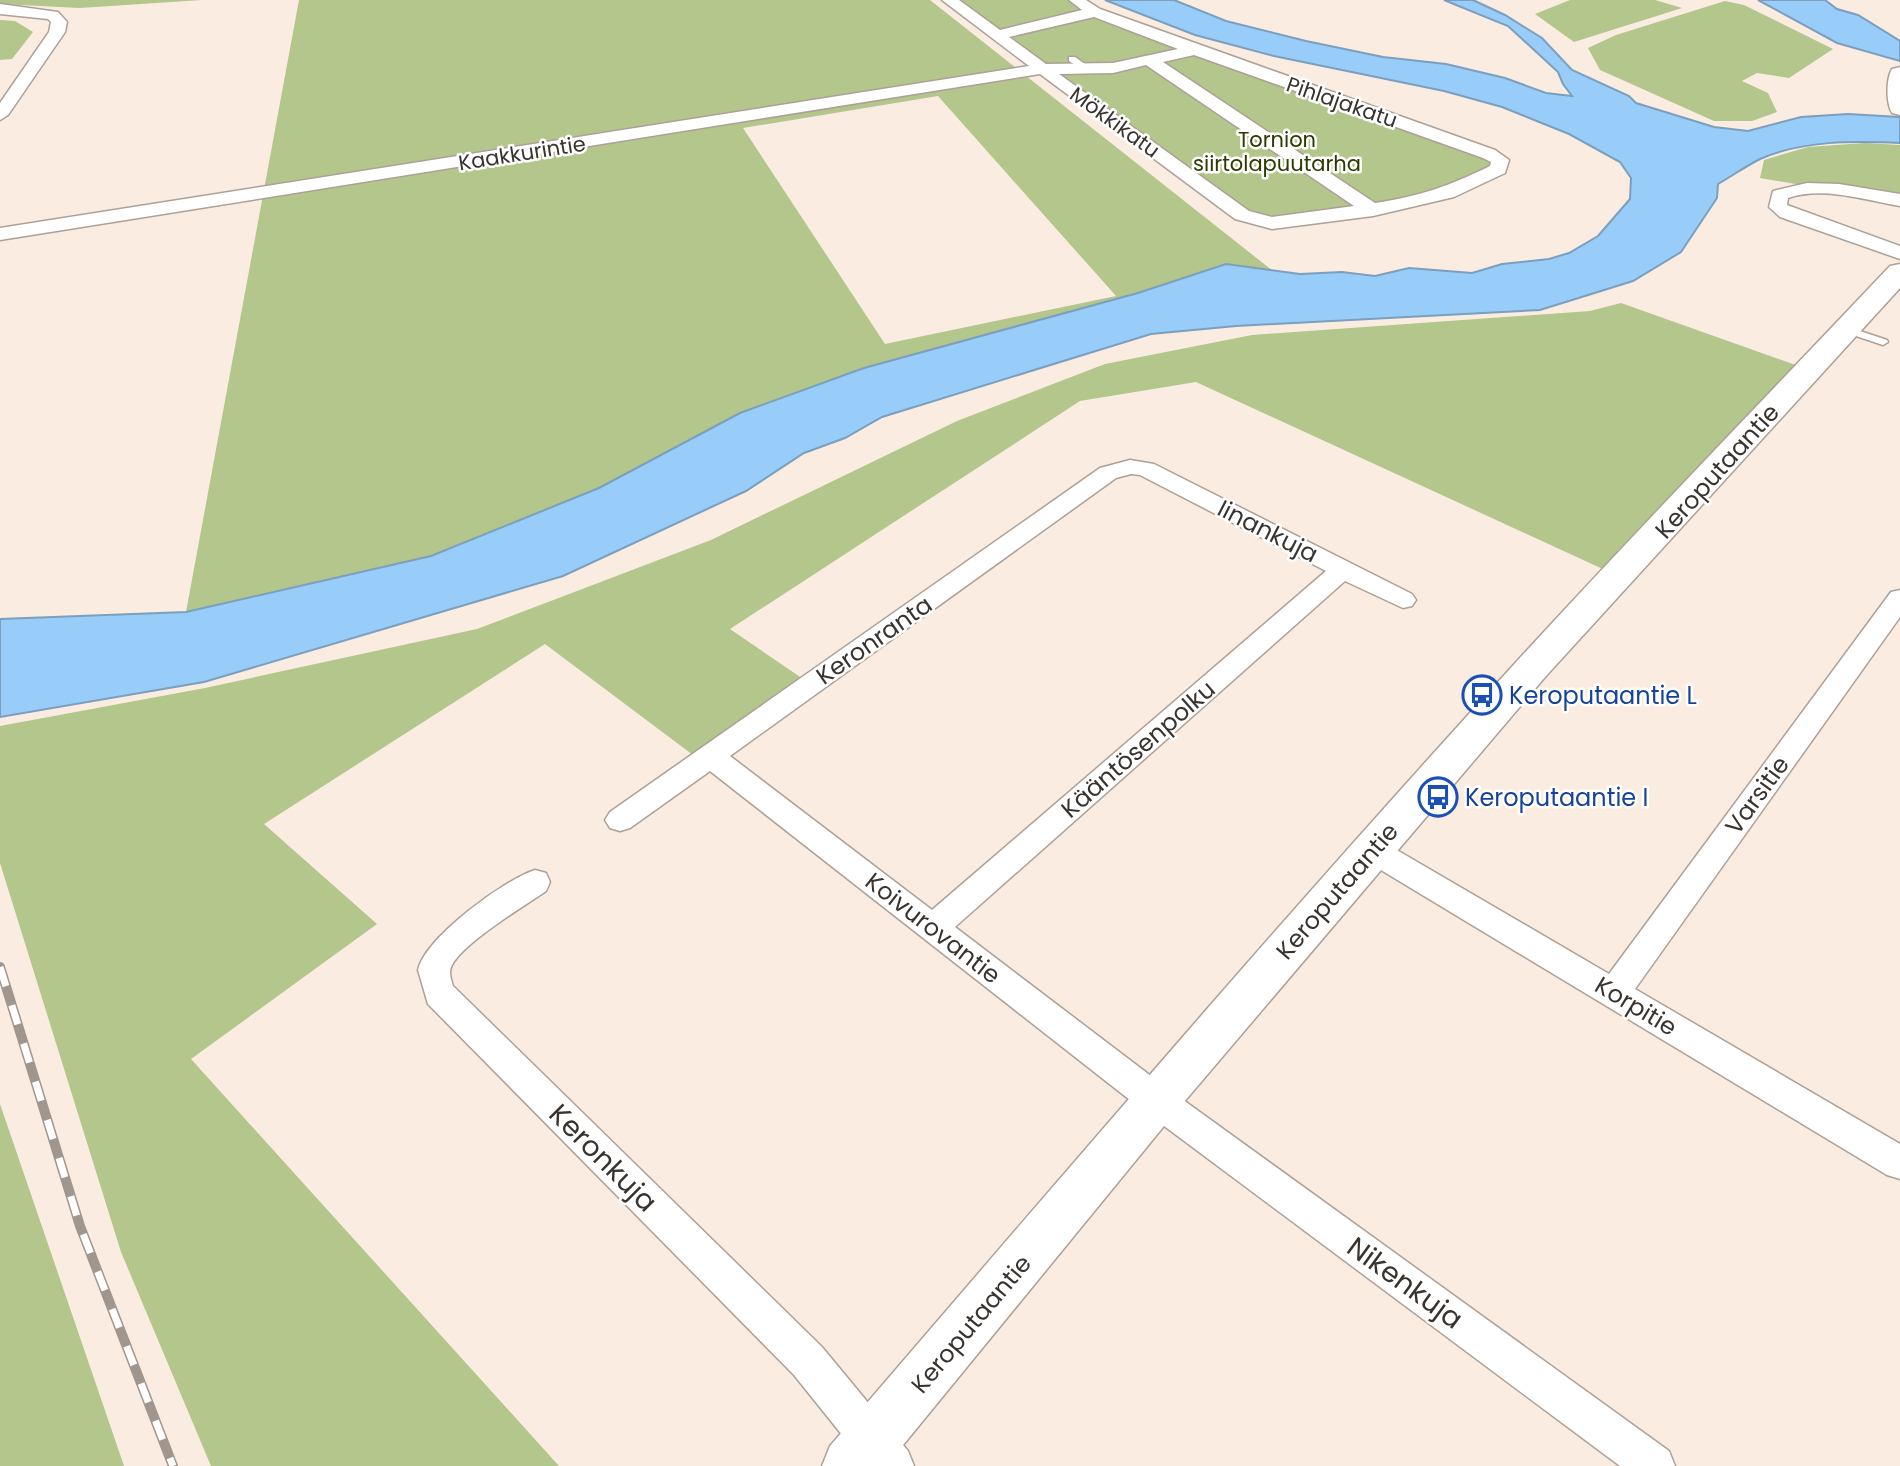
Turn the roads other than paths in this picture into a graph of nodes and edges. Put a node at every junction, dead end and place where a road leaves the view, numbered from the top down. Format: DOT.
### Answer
graph roads {
  1 [pos="949,0"];
  2 [pos="1076,0"];
  3 [pos="0,9"];
  4 [pos="1095,12"];
  5 [pos="998,35"];
  6 [pos="1195,50"];
  7 [pos="1072,59"];
  8 [pos="1149,61"];
  9 [pos="1043,69"];
  10 [pos="1088,69"];
  11 [pos="1900,74"];
  12 [pos="1899,107"];
  13 [pos="0,115"];
  14 [pos="1900,200"];
  15 [pos="1373,210"];
  16 [pos="0,233"];
  17 [pos="1900,253"];
  18 [pos="1900,272"];
  19 [pos="1130,467"];
  20 [pos="1343,569"];
  21 [pos="1900,597"];
  22 [pos="1403,600"];
  23 [pos="710,756"];
  24 [pos="620,820"];
  25 [pos="1372,850"];
  26 [pos="535,882"];
  27 [pos="933,928"];
  28 [pos="1614,992"];
  29 [pos="1156,1100"];
  30 [pos="1900,1163"];
  31 [pos="872,1458"];
  32 [pos="1654,1466"];
  1 -- 5 [label="street, Mökkikatu"];
  2 -- 4 [label="street"];
  3 -- 13 [label="street"];
  4 -- 5 [label="street"];
  4 -- 6 [label="street"];
  5 -- 9 [label="street, Mökkikatu"];
  6 -- 8 [label="street"];
  6 -- 15 [label="street, Pihlajakatu"];
  7 -- 10 [label="lane"];
  8 -- 10 [label="street"];
  8 -- 15 [label="street"];
  9 -- 10 [label="street"];
  9 -- 15 [label="street, Mökkikatu"];
  9 -- 16 [label="street, Kaakkurintie"];
  11 -- 12 [label="street"];
  14 -- 17 [label="street"];
  18 -- 25 [label="street, Keroputaantie"];
  19 -- 20 [label="street, Iinankuja"];
  19 -- 23 [label="street, Keronranta"];
  20 -- 22 [label="street, Iinankuja"];
  20 -- 27 [label="street, Kääntösenpolku"];
  21 -- 28 [label="street, Varsitie"];
  23 -- 24 [label="street, Keronranta"];
  23 -- 27 [label="street, Koivurovantie"];
  25 -- 28 [label="street, Korpitie"];
  25 -- 29 [label="street, Keroputaantie"];
  26 -- 31 [label="street, Keronkuja"];
  27 -- 29 [label="street, Koivurovantie"];
  28 -- 30 [label="street, Korpitie"];
  29 -- 31 [label="street, Keroputaantie"];
  29 -- 32 [label="street, Nikenkuja"];
}
